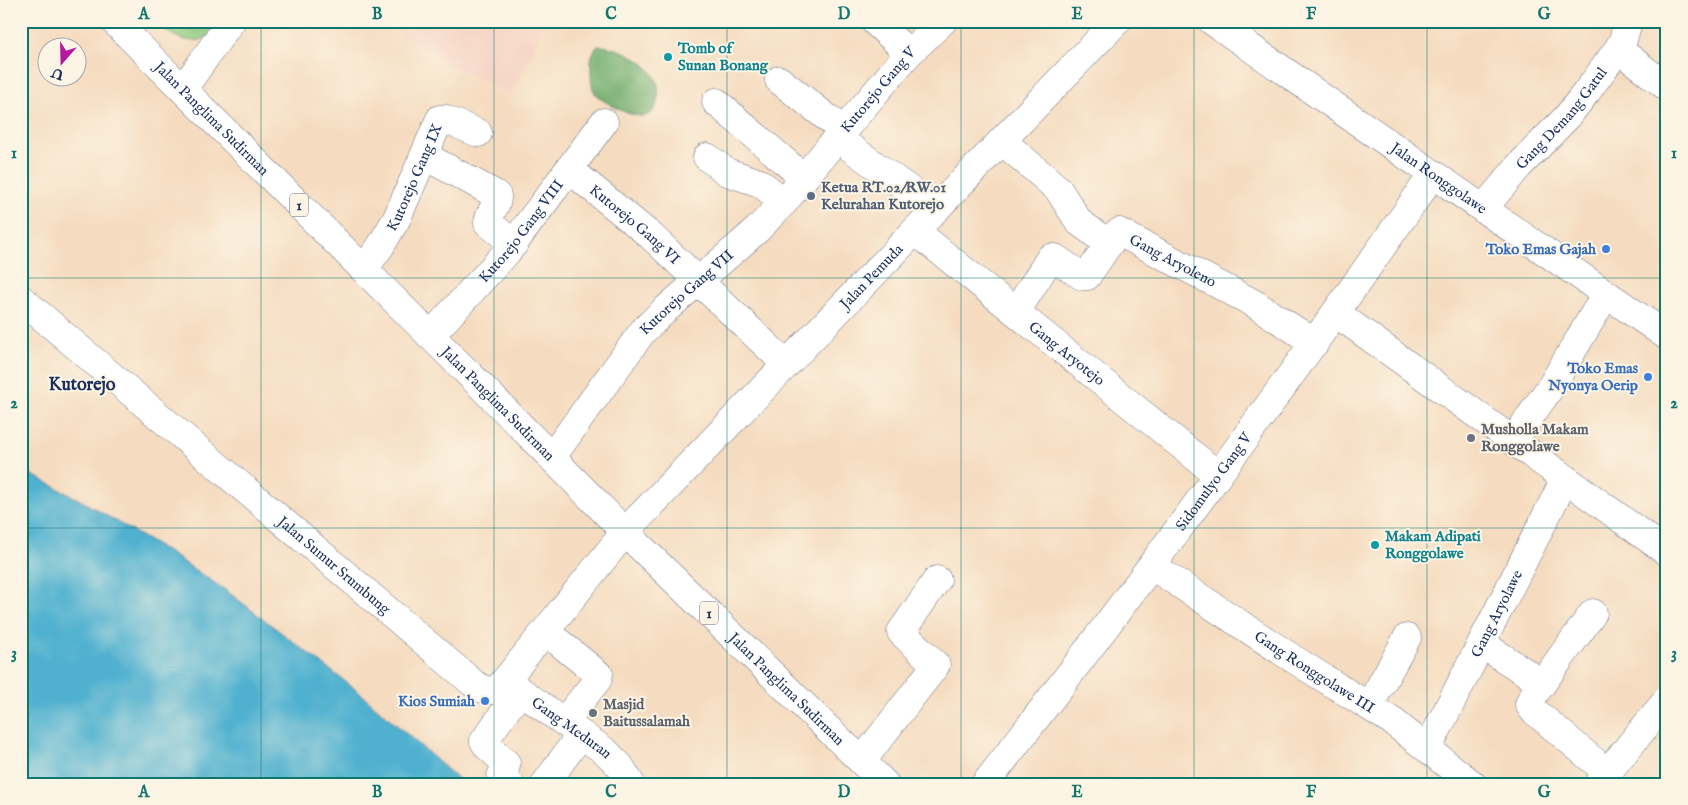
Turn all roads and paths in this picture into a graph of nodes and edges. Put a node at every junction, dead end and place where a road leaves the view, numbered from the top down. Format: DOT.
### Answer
graph roads {
  1 [pos="114,21"];
  2 [pos="232,21"];
  3 [pos="874,21"];
  4 [pos="942,21"];
  5 [pos="1117,21"];
  6 [pos="1212,21"];
  7 [pos="1628,21"];
  8 [pos="1618,49"];
  9 [pos="909,53"];
  10 [pos="779,80"];
  11 [pos="1665,81"];
  12 [pos="183,89"];
  13 [pos="716,102"];
  14 [pos="604,122"];
  15 [pos="478,133"];
  16 [pos="841,135"];
  17 [pos="1002,141"];
  18 [pos="425,156"];
  19 [pos="708,157"];
  20 [pos="569,169"];
  21 [pos="1433,174"];
  22 [pos="804,178"];
  23 [pos="784,202"];
  24 [pos="936,209"];
  25 [pos="1484,209"];
  26 [pos="915,231"];
  27 [pos="514,244"];
  28 [pos="1109,244"];
  29 [pos="364,269"];
  30 [pos="698,280"];
  31 [pos="1606,294"];
  32 [pos="22,301"];
  33 [pos="1016,312"];
  34 [pos="1336,313"];
  35 [pos="430,336"];
  36 [pos="1667,336"];
  37 [pos="1315,343"];
  38 [pos="786,364"];
  39 [pos="1513,441"];
  40 [pos="551,458"];
  41 [pos="1218,475"];
  42 [pos="1565,479"];
  43 [pos="625,532"];
  44 [pos="1667,552"];
  45 [pos="1152,566"];
  46 [pos="937,580"];
  47 [pos="1593,613"];
  48 [pos="544,631"];
  49 [pos="1407,638"];
  50 [pos="1482,644"];
  51 [pos="1542,683"];
  52 [pos="512,686"];
  53 [pos="1667,700"];
  54 [pos="1369,706"];
  55 [pos="573,728"];
  56 [pos="1428,748"];
  57 [pos="862,761"];
  58 [pos="1602,778"];
  59 [pos="510,784"];
  60 [pos="544,784"];
  61 [pos="631,784"];
  62 [pos="885,784"];
  63 [pos="985,784"];
  64 [pos="1472,784"];
  1 -- 12 [label="main road, Jalan Panglima Sudirman / 1"];
  2 -- 12 [label="main road"];
  3 -- 9 [label="main road"];
  4 -- 9 [label="main road, Kutorejo Gang V"];
  5 -- 17 [label="main road, Jalan Pemuda"];
  6 -- 21 [label="main road, Jalan Ronggolawe"];
  7 -- 8 [label="main road, Gang Demang Gatul"];
  8 -- 11 [label="main road"];
  8 -- 25 [label="main road, Gang Demang Gatul"];
  9 -- 16 [label="main road, Kutorejo Gang V"];
  10 -- 16 [label="main road"];
  12 -- 29 [label="main road, Jalan Panglima Sudirman / 1"];
  13 -- 22 [label="main road"];
  14 -- 20 [label="main road, Kutorejo Gang VIII"];
  15 -- 18 [label="main road, Kutorejo Gang IX"];
  16 -- 22 [label="main road, Kutorejo Gang VII"];
  16 -- 24 [label="main road, Kutorejo Gang V"];
  17 -- 24 [label="main road, Jalan Pemuda"];
  17 -- 28 [label="main road"];
  18 -- 27 [label="main road"];
  18 -- 29 [label="main road, Kutorejo Gang IX"];
  19 -- 23 [label="main road"];
  20 -- 27 [label="main road, Kutorejo Gang VIII"];
  20 -- 30 [label="main road, Kutorejo Gang VI"];
  21 -- 25 [label="main road, Jalan Ronggolawe"];
  21 -- 34 [label="main road, Sidomulyo Gang V"];
  22 -- 23 [label="main road, Kutorejo Gang VII"];
  23 -- 30 [label="main road, Kutorejo Gang VII"];
  24 -- 26 [label="main road, Jalan Pemuda"];
  25 -- 31 [label="main road, Jalan Ronggolawe"];
  26 -- 33 [label="main road, Gang Aryotejo"];
  26 -- 38 [label="main road, Jalan Pemuda"];
  27 -- 35 [label="main road, Kutorejo Gang VIII"];
  28 -- 33 [label="main road, Gang Aryoleno"];
  28 -- 37 [label="main road, Gang Aryoleno"];
  29 -- 35 [label="main road, Jalan Panglima Sudirman / 1"];
  30 -- 38 [label="main road, Kutorejo Gang VI"];
  30 -- 40 [label="main road, Kutorejo Gang VII"];
  31 -- 36 [label="main road, Jalan Ronggolawe"];
  31 -- 39 [label="main road"];
  32 -- 52 [label="main road, Jalan Sumur Srumbung"];
  33 -- 41 [label="main road, Gang Aryotejo"];
  34 -- 37 [label="main road, Sidomulyo Gang V"];
  34 -- 39 [label="main road"];
  35 -- 40 [label="main road, Jalan Panglima Sudirman / 1"];
  37 -- 41 [label="main road, Sidomulyo Gang V"];
  38 -- 43 [label="main road, Jalan Pemuda"];
  39 -- 42 [label="main road"];
  40 -- 43 [label="main road, Jalan Panglima Sudirman / 1"];
  41 -- 45 [label="main road, Sidomulyo Gang V"];
  42 -- 44 [label="main road"];
  42 -- 50 [label="main road, Gang Aryolawe"];
  43 -- 48 [label="main road, Jalan Sumur Srumbung"];
  43 -- 57 [label="main road, Jalan Panglima Sudirman / 1"];
  45 -- 54 [label="main road, Gang Ronggolawe III"];
  45 -- 63 [label="main road, Sidomulyo Gang V"];
  46 -- 57 [label="main road"];
  47 -- 51 [label="main road"];
  48 -- 52 [label="main road, Jalan Sumur Srumbung"];
  48 -- 55 [label="main road"];
  49 -- 54 [label="main road"];
  50 -- 51 [label="main road"];
  50 -- 56 [label="main road, Gang Aryolawe"];
  51 -- 58 [label="main road"];
  52 -- 55 [label="main road, Gang Meduran"];
  52 -- 59 [label="main road"];
  53 -- 58 [label="main road"];
  54 -- 56 [label="main road, Gang Ronggolawe III"];
  55 -- 60 [label="main road"];
  55 -- 61 [label="main road, Gang Meduran"];
  56 -- 64 [label="main road, Gang Ronggolawe III"];
  57 -- 62 [label="main road, Jalan Panglima Sudirman / 1"];
}
